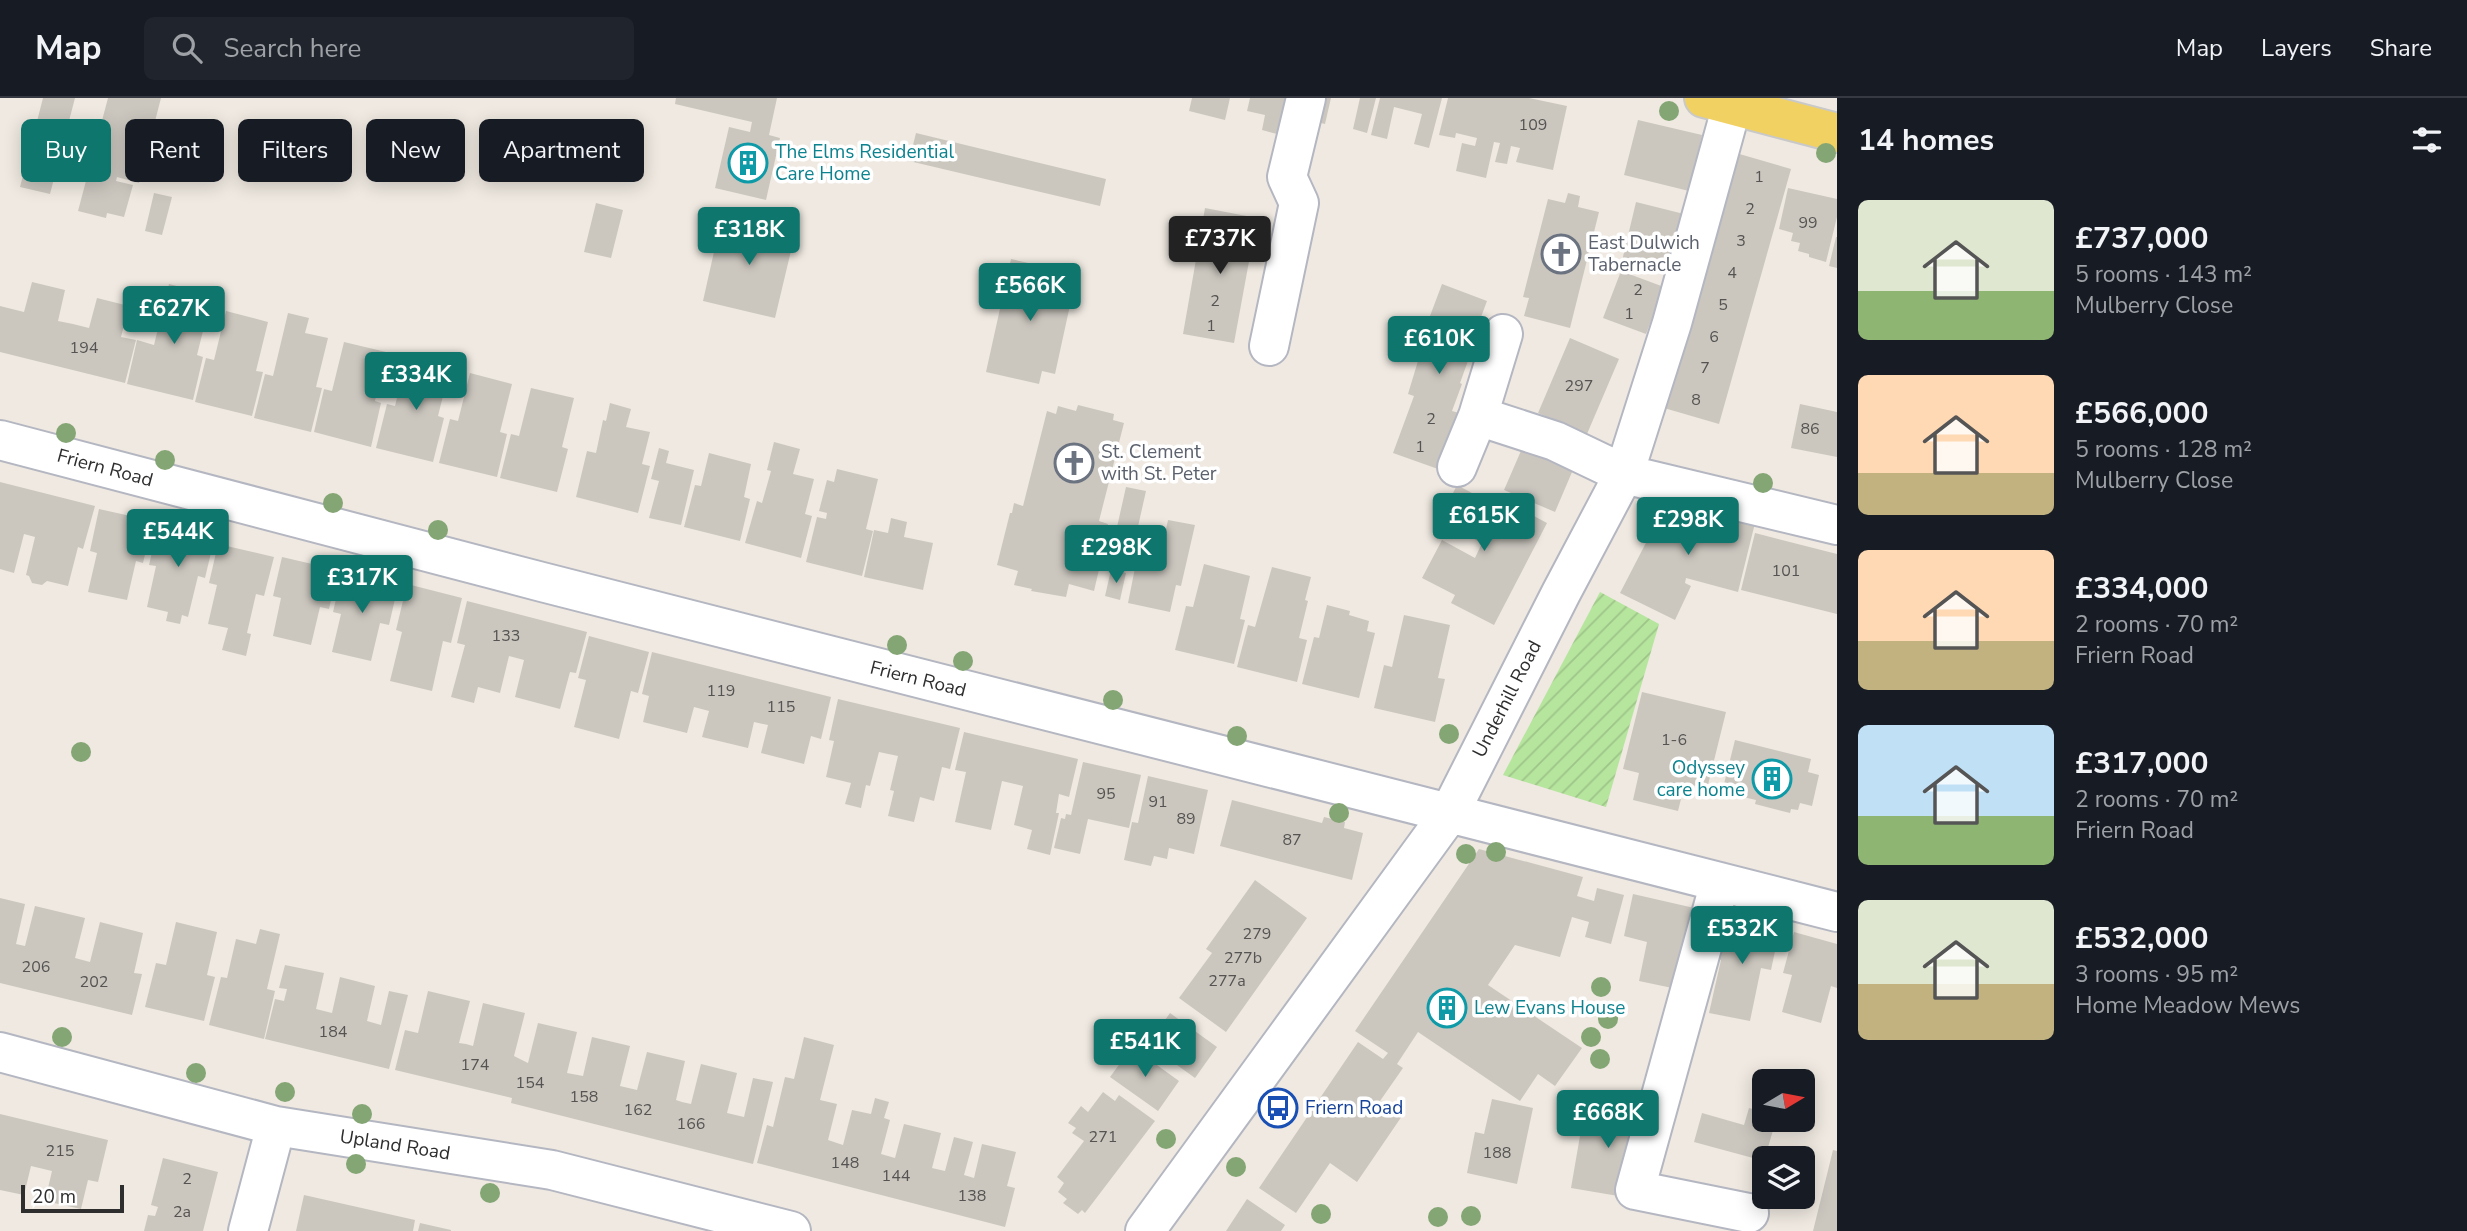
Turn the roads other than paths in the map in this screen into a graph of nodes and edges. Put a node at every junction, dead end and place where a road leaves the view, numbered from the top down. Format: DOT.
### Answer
graph roads {
  1 [pos="1306,98"];
  2 [pos="1723,100"];
  3 [pos="1837,133"];
  4 [pos="1503,334"];
  5 [pos="1269,346"];
  6 [pos="1478,416"];
  7 [pos="0,440"];
  8 [pos="1457,467"];
  9 [pos="1624,474"];
  10 [pos="1837,525"];
  11 [pos="1449,814"];
  12 [pos="1720,882"];
  13 [pos="1837,912"];
  14 [pos="0,1052"];
  15 [pos="276,1126"];
  16 [pos="1749,1213"];
  17 [pos="248,1231"];
  18 [pos="791,1231"];
  19 [pos="1144,1231"];
  1 -- 5 [label="street"];
  2 -- 3 [label="main road"];
  2 -- 9 [label="street, Underhill Road"];
  4 -- 6 [label="street"];
  6 -- 8 [label="street"];
  6 -- 9 [label="street"];
  7 -- 11 [label="street, Friern Road"];
  9 -- 10 [label="street"];
  9 -- 11 [label="street, Underhill Road"];
  11 -- 12 [label="street, Friern Road"];
  11 -- 19 [label="street, Underhill Road"];
  12 -- 13 [label="street, Friern Road"];
  12 -- 16 [label="street"];
  14 -- 15 [label="street, Upland Road"];
  15 -- 17 [label="street"];
  15 -- 18 [label="street, Upland Road"];
}
